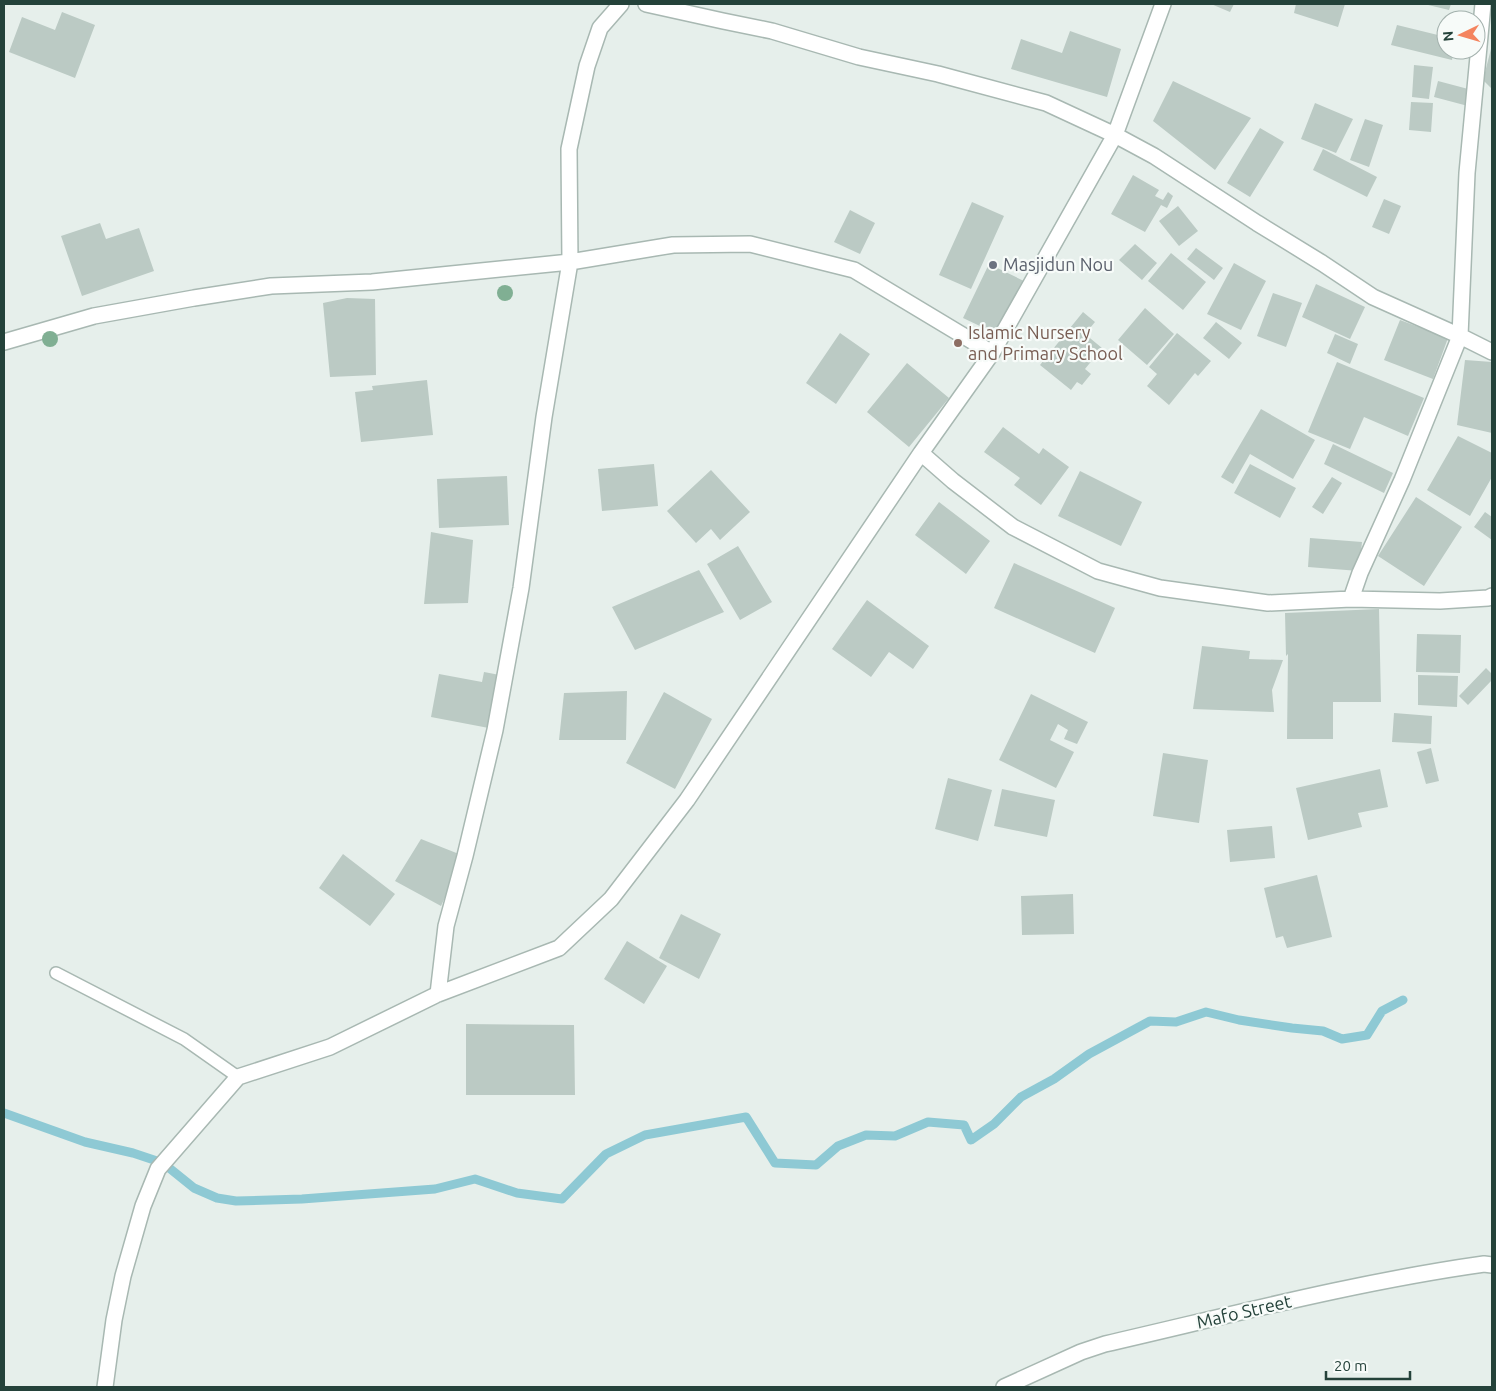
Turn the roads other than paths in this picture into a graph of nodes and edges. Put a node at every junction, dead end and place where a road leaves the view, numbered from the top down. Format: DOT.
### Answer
graph roads {
  1 [pos="621,4"];
  2 [pos="646,4"];
  3 [pos="1162,4"];
  4 [pos="1483,4"];
  5 [pos="1116,135"];
  6 [pos="570,262"];
  7 [pos="1460,336"];
  8 [pos="4,342"];
  9 [pos="1492,352"];
  10 [pos="992,353"];
  11 [pos="921,453"];
  12 [pos="1492,596"];
  13 [pos="1351,599"];
  14 [pos="56,973"];
  15 [pos="438,994"];
  16 [pos="238,1077"];
  17 [pos="1492,1265"];
  18 [pos="105,1387"];
  19 [pos="1004,1387"];
  1 -- 6 [label="street"];
  2 -- 5 [label="street"];
  3 -- 5 [label="street"];
  4 -- 7 [label="street"];
  5 -- 7 [label="street"];
  5 -- 10 [label="street"];
  6 -- 8 [label="street"];
  6 -- 10 [label="street"];
  6 -- 15 [label="street"];
  7 -- 9 [label="street"];
  7 -- 13 [label="street"];
  10 -- 11 [label="street"];
  11 -- 13 [label="street"];
  11 -- 15 [label="street"];
  12 -- 13 [label="street"];
  14 -- 16 [label="lane"];
  15 -- 16 [label="street"];
  16 -- 18 [label="street"];
  17 -- 19 [label="street, Mafo Street"];
}
